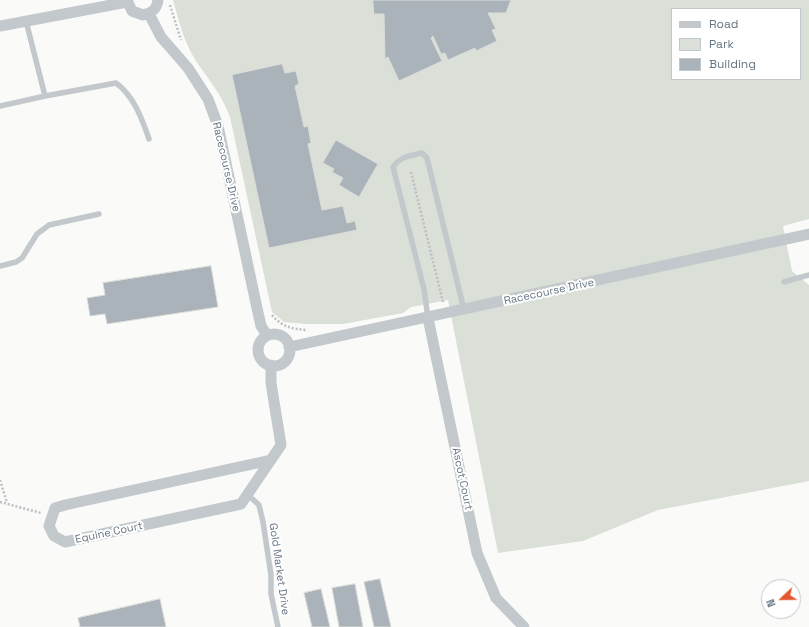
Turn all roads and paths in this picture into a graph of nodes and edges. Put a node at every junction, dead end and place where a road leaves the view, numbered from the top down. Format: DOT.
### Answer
graph roads {
  1 [pos="158,0"];
  2 [pos="169,0"];
  3 [pos="127,1"];
  4 [pos="148,14"];
  5 [pos="26,21"];
  6 [pos="0,26"];
  7 [pos="183,44"];
  8 [pos="45,96"];
  9 [pos="0,106"];
  10 [pos="149,139"];
  11 [pos="411,172"];
  12 [pos="99,214"];
  13 [pos="809,234"];
  14 [pos="0,266"];
  15 [pos="809,275"];
  16 [pos="784,282"];
  17 [pos="443,302"];
  18 [pos="464,310"];
  19 [pos="270,312"];
  20 [pos="428,318"];
  21 [pos="314,330"];
  22 [pos="267,335"];
  23 [pos="289,347"];
  24 [pos="271,365"];
  25 [pos="271,460"];
  26 [pos="0,480"];
  27 [pos="248,495"];
  28 [pos="0,502"];
  29 [pos="7,503"];
  30 [pos="50,516"];
  31 [pos="278,627"];
  32 [pos="524,627"];
  1 -- 4 [label="street"];
  2 -- 7 [label="path"];
  3 -- 4 [label="street"];
  3 -- 5 [label="street"];
  4 -- 22 [label="street, Racecourse Drive"];
  5 -- 6 [label="street"];
  5 -- 8 [label="lane"];
  8 -- 9 [label="lane"];
  8 -- 10 [label="lane"];
  11 -- 17 [label="path"];
  12 -- 14 [label="lane"];
  13 -- 18 [label="street, Racecourse Drive"];
  15 -- 16 [label="lane"];
  18 -- 20 [label="street, Racecourse Drive"];
  18 -- 20 [label="lane"];
  19 -- 21 [label="path"];
  20 -- 23 [label="street, Racecourse Drive"];
  20 -- 32 [label="street, Ascot Court"];
  22 -- 23 [label="street"];
  22 -- 24 [label="street"];
  23 -- 24 [label="street"];
  24 -- 25 [label="street, Equine Court"];
  25 -- 27 [label="street, Equine Court"];
  25 -- 30 [label="street"];
  26 -- 29 [label="path"];
  27 -- 30 [label="street, Equine Court"];
  27 -- 31 [label="lane, Gold Market Drive"];
  28 -- 29 [label="path"];
  29 -- 30 [label="path"];
}
